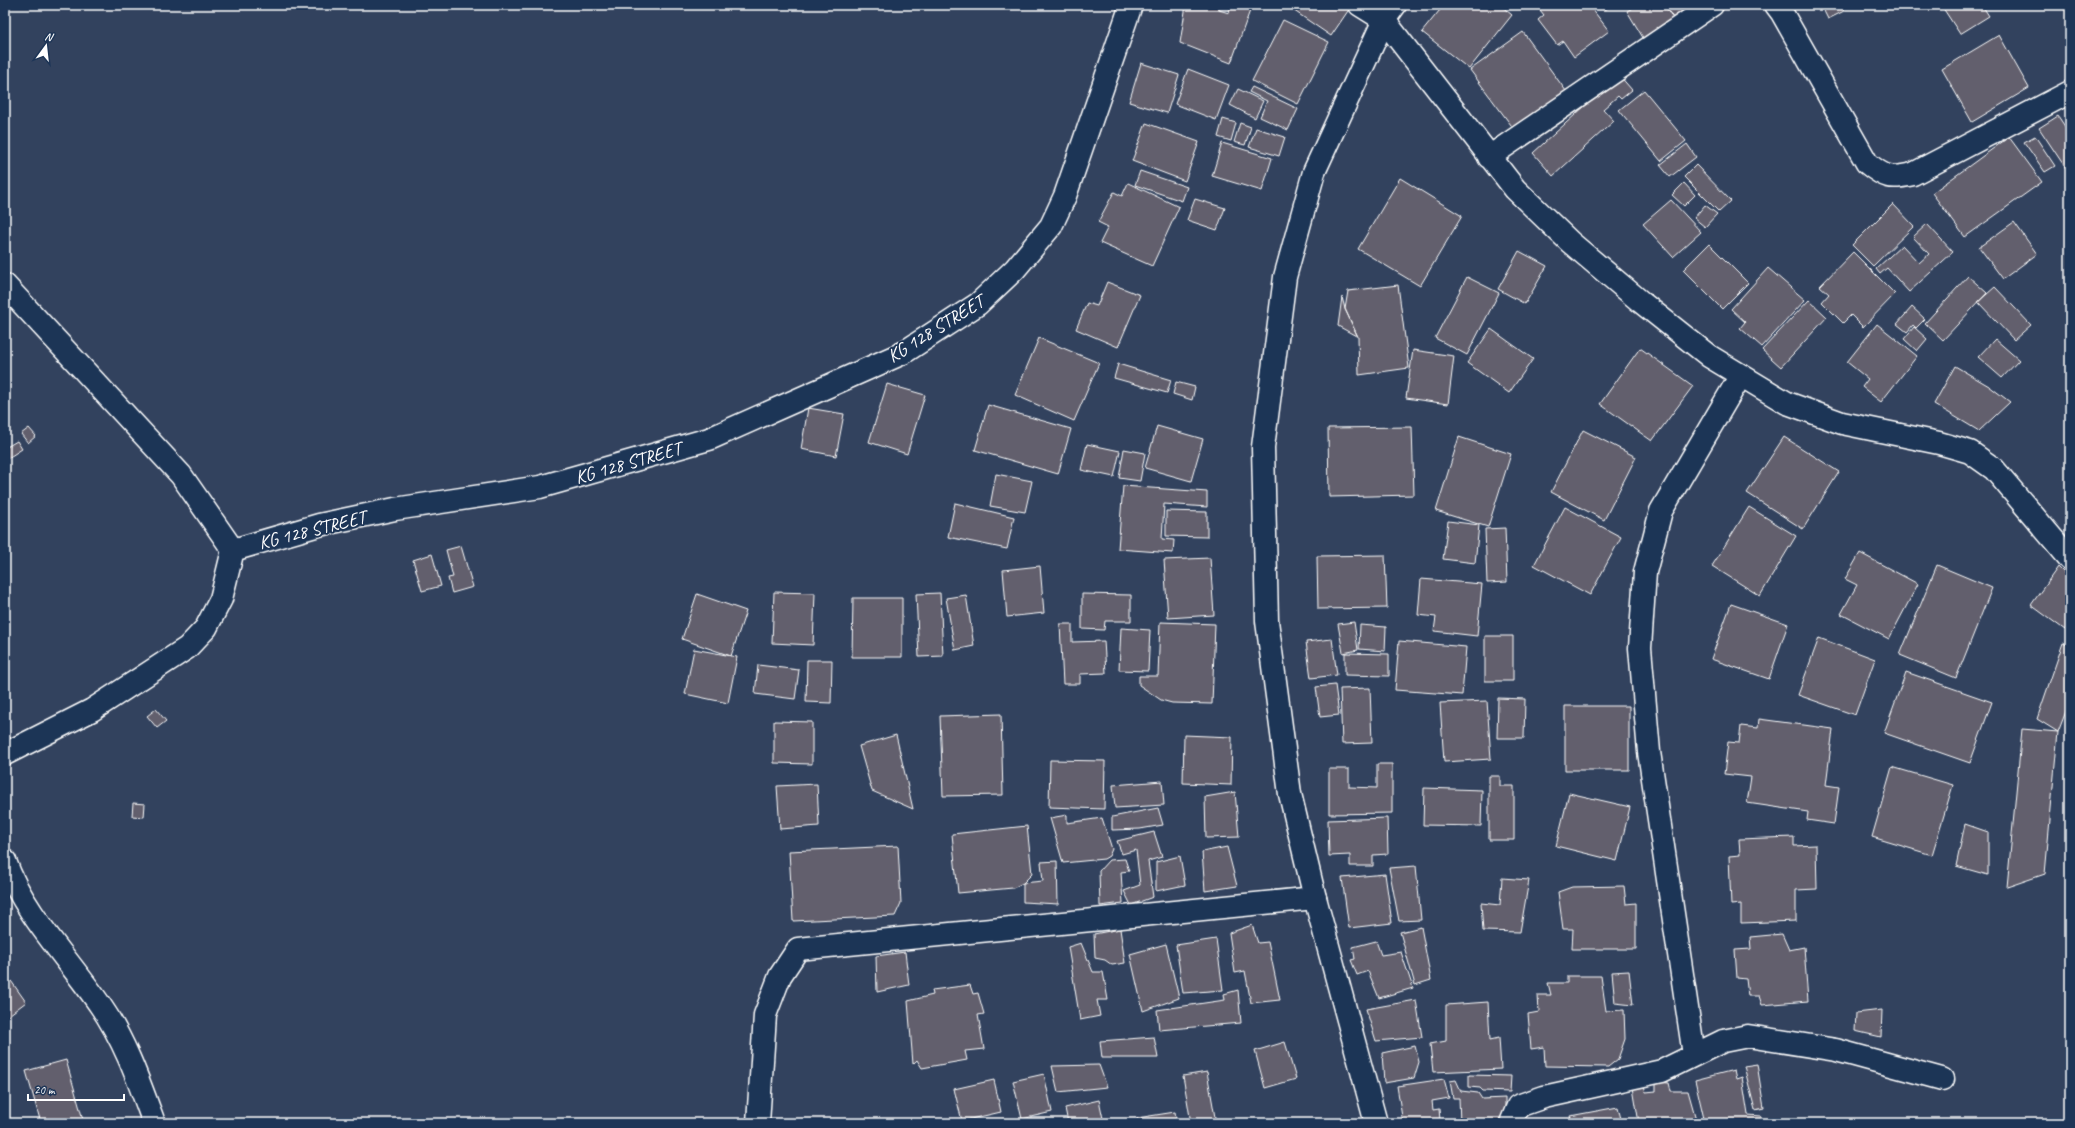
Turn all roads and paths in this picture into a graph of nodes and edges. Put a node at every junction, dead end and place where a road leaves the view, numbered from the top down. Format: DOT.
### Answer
graph roads {
  1 [pos="1131,5"];
  2 [pos="1360,5"];
  3 [pos="1712,5"];
  4 [pos="1776,5"];
  5 [pos="1390,13"];
  6 [pos="2070,92"];
  7 [pos="1489,156"];
  8 [pos="5,285"];
  9 [pos="1741,375"];
  10 [pos="232,550"];
  11 [pos="2070,558"];
  12 [pos="5,754"];
  13 [pos="5,861"];
  14 [pos="1315,898"];
  15 [pos="1694,1055"];
  16 [pos="1942,1079"];
  17 [pos="154,1123"];
  18 [pos="758,1123"];
  19 [pos="1376,1123"];
  20 [pos="1510,1123"];
  1 -- 10 [label="street, KG 128 STREET"];
  2 -- 5 [label="street"];
  3 -- 7 [label="street"];
  4 -- 6 [label="street"];
  5 -- 7 [label="street"];
  5 -- 14 [label="street"];
  7 -- 9 [label="street"];
  8 -- 10 [label="street"];
  9 -- 11 [label="street"];
  9 -- 15 [label="street"];
  10 -- 12 [label="street, KG 128 STREET"];
  13 -- 17 [label="street"];
  14 -- 18 [label="street"];
  14 -- 19 [label="street"];
  15 -- 16 [label="street"];
  15 -- 20 [label="street"];
}
